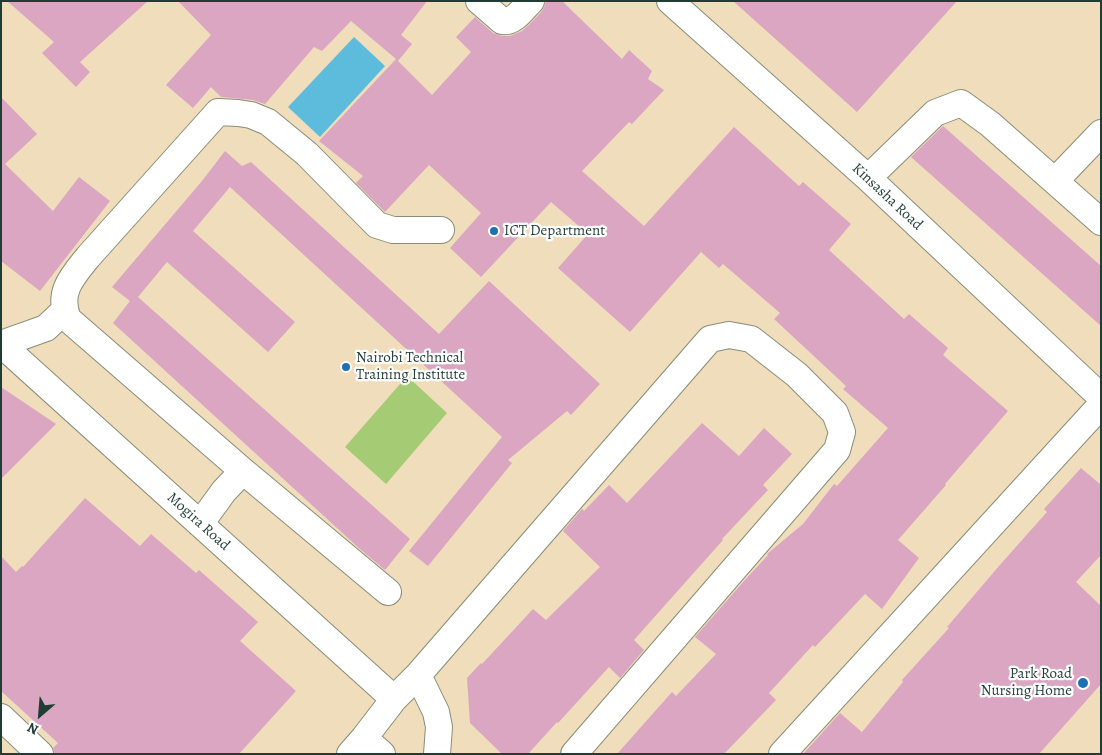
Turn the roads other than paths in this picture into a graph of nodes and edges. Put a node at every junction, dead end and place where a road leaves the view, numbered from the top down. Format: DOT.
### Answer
graph roads {
  1 [pos="479,1"];
  2 [pos="531,1"];
  3 [pos="670,1"];
  4 [pos="1101,133"];
  5 [pos="868,178"];
  6 [pos="1055,181"];
  7 [pos="1101,222"];
  8 [pos="441,230"];
  9 [pos="65,310"];
  10 [pos="1,344"];
  11 [pos="1101,396"];
  12 [pos="1101,406"];
  13 [pos="243,471"];
  14 [pos="200,524"];
  15 [pos="388,592"];
  16 [pos="418,674"];
  17 [pos="394,700"];
  18 [pos="1,717"];
  19 [pos="366,749"];
  20 [pos="40,754"];
  21 [pos="437,754"];
  22 [pos="574,754"];
  23 [pos="782,754"];
  1 -- 2 [label="street"];
  3 -- 5 [label="street, Kinsasha Road"];
  4 -- 6 [label="street"];
  5 -- 6 [label="street"];
  5 -- 11 [label="street, Kinsasha Road"];
  6 -- 7 [label="street"];
  8 -- 9 [label="street"];
  9 -- 10 [label="street"];
  9 -- 13 [label="street"];
  10 -- 14 [label="street, Mogira Road"];
  12 -- 23 [label="street"];
  13 -- 14 [label="street"];
  13 -- 15 [label="street"];
  14 -- 17 [label="street, Mogira Road"];
  16 -- 17 [label="street"];
  16 -- 21 [label="street"];
  16 -- 22 [label="street"];
  17 -- 19 [label="street"];
  18 -- 20 [label="street"];
}
